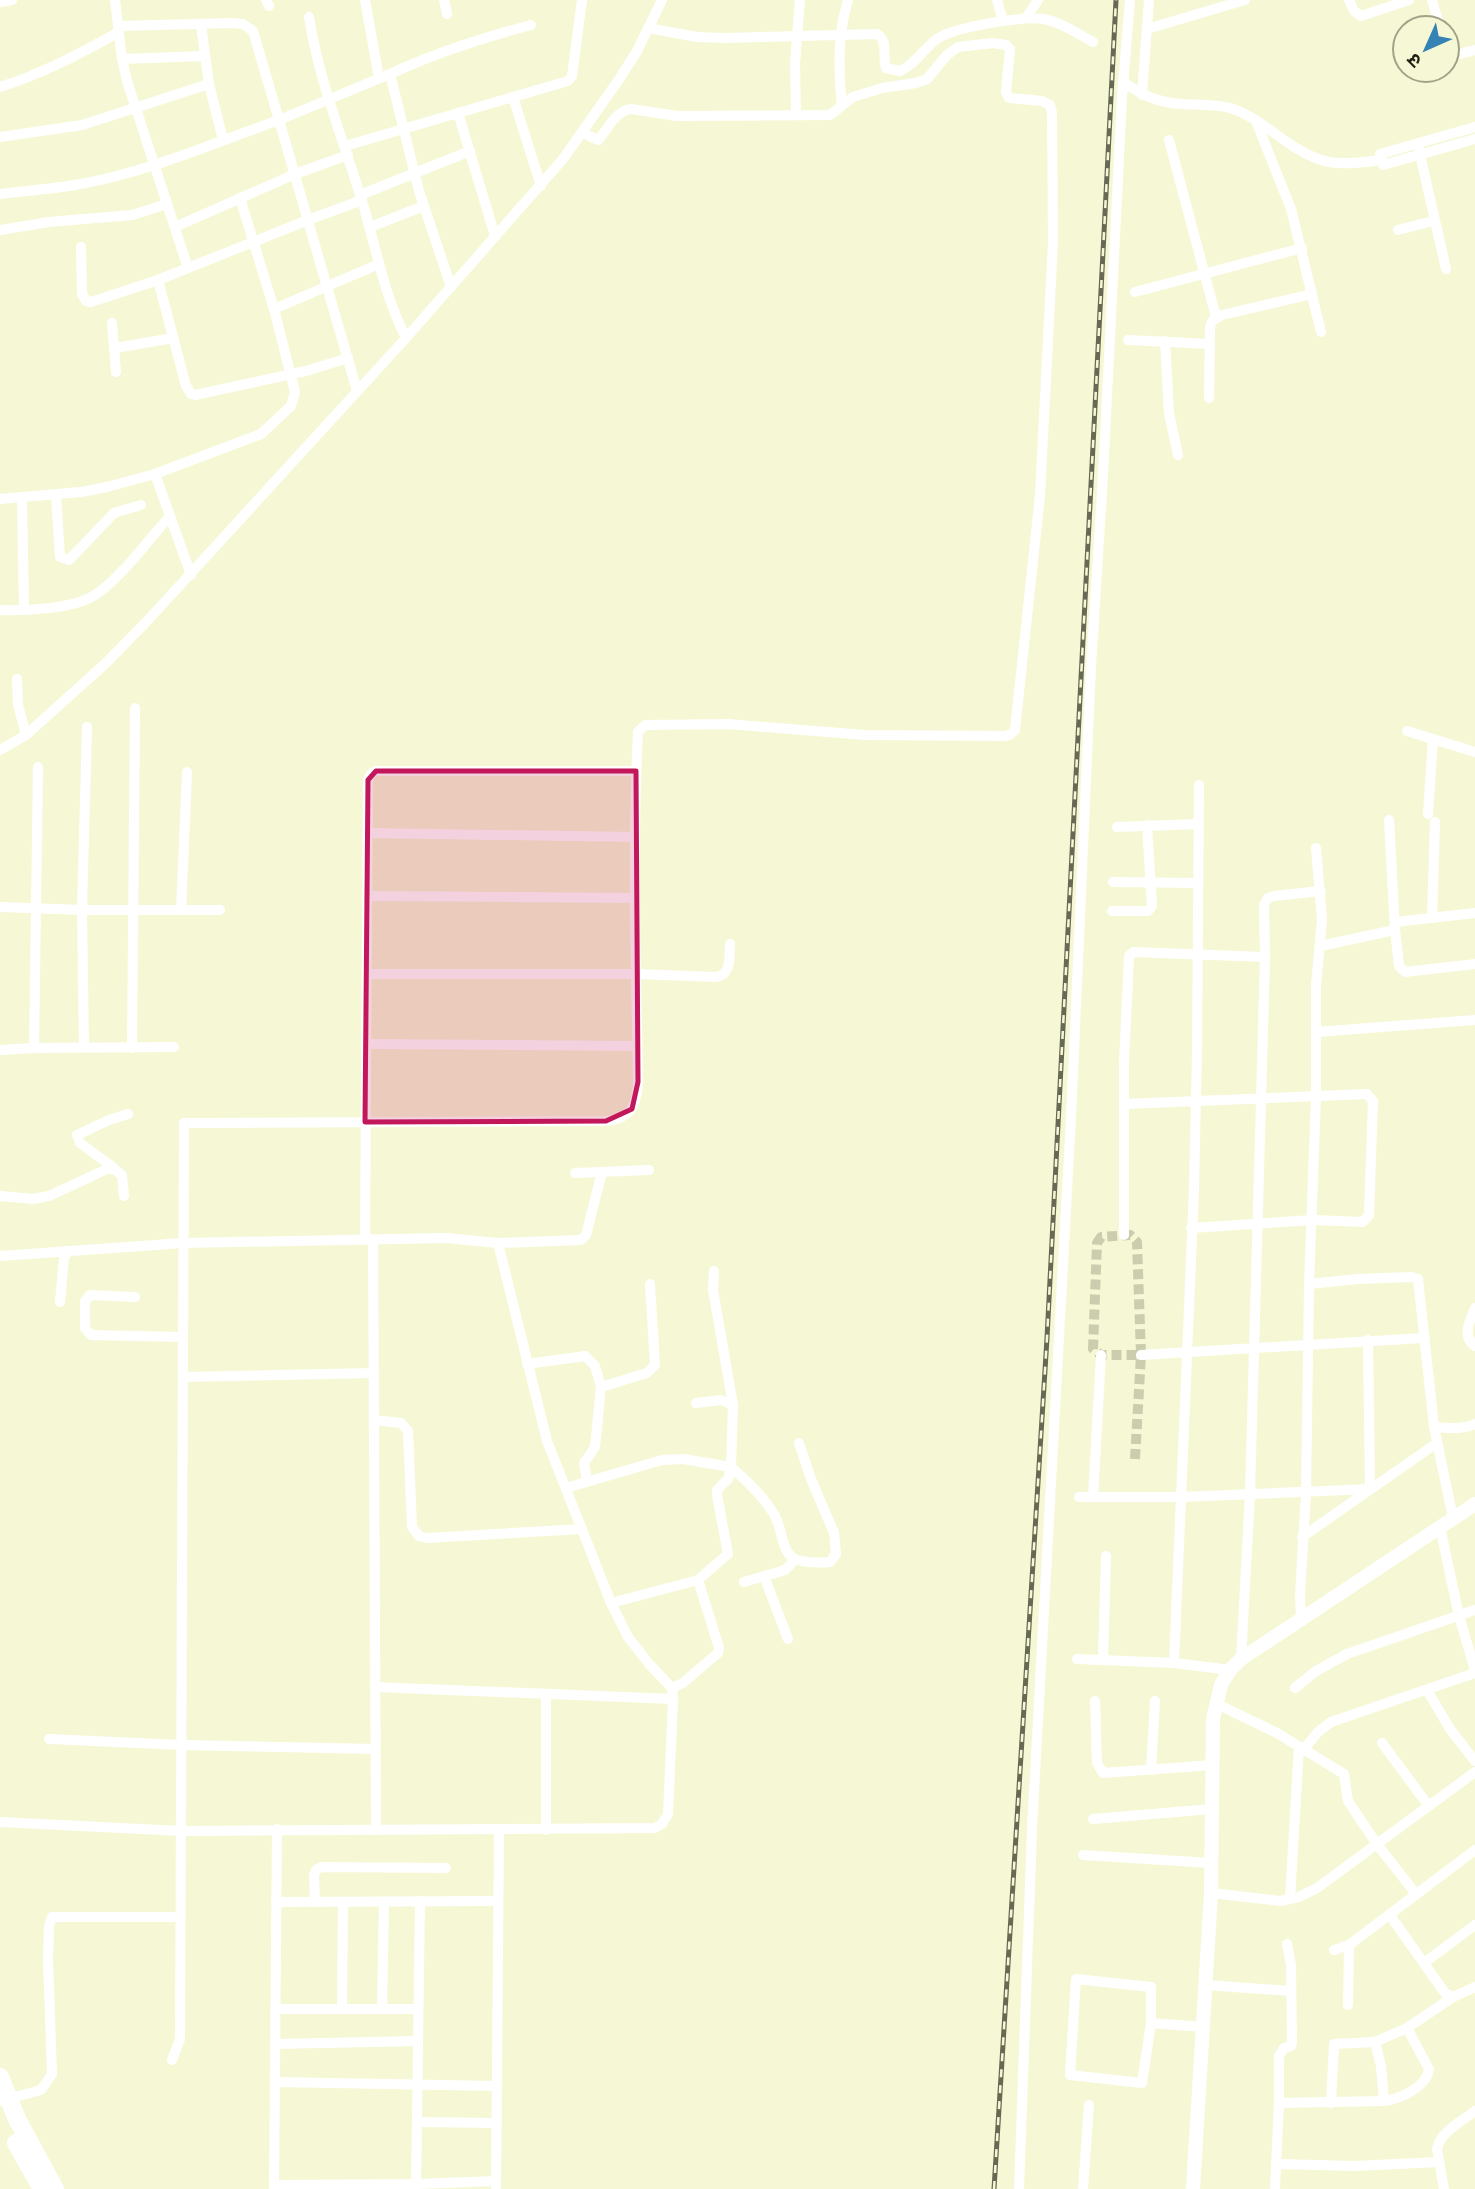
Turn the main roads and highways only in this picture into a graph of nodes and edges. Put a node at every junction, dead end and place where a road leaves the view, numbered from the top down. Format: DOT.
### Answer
graph roads {
  1 [pos="0,2077"];
  2 [pos="0,2111"];
  3 [pos="42,2189"];
  4 [pos="55,2189"];
  1 -- 4 [label="highway"];
  2 -- 3 [label="highway"];
}
